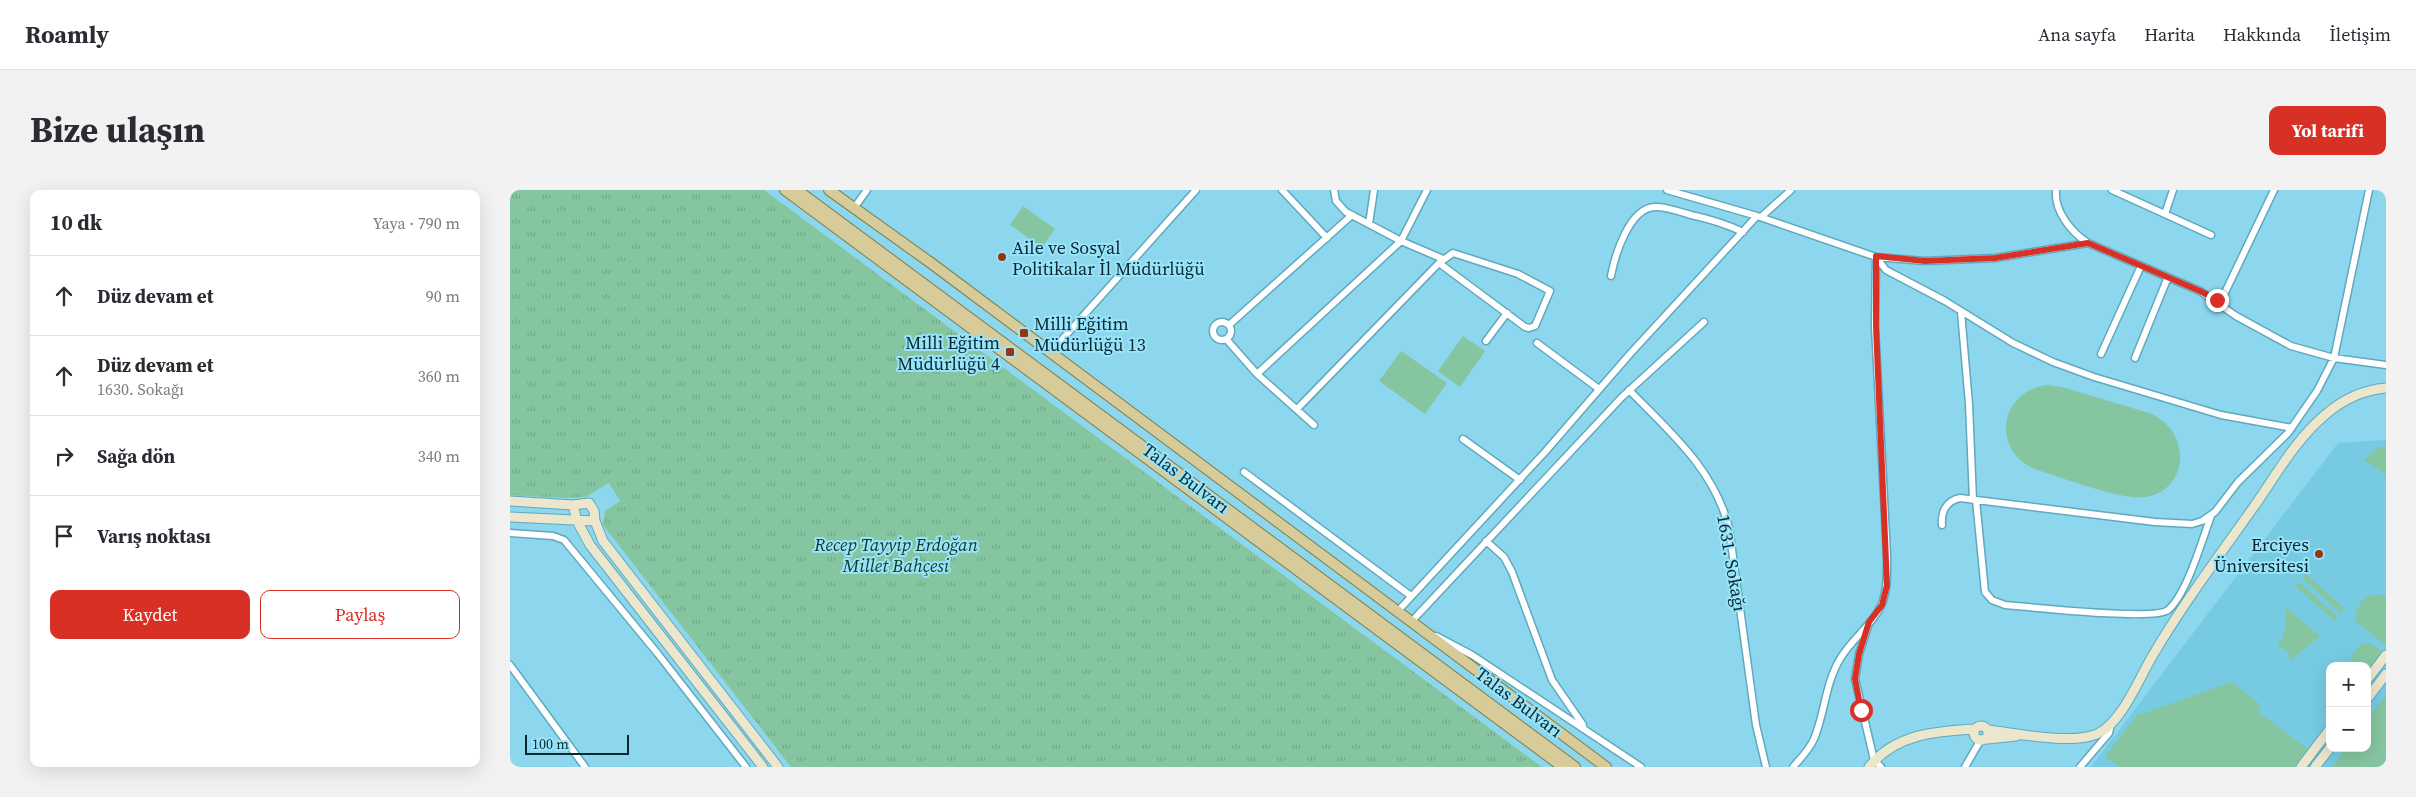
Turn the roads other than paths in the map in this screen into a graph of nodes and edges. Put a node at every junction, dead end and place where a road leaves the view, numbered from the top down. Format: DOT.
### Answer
graph roads {
  1 [pos="785,190"];
  2 [pos="797,190"];
  3 [pos="829,190"];
  4 [pos="867,190"];
  5 [pos="1196,190"];
  6 [pos="1282,190"];
  7 [pos="1334,190"];
  8 [pos="1374,190"];
  9 [pos="1427,190"];
  10 [pos="1667,190"];
  11 [pos="1791,190"];
  12 [pos="2056,190"];
  13 [pos="2112,190"];
  14 [pos="2173,190"];
  15 [pos="2274,190"];
  16 [pos="2369,190"];
  17 [pos="854,208"];
  18 [pos="2165,214"];
  19 [pos="1352,215"];
  20 [pos="1759,217"];
  21 [pos="1369,224"];
  22 [pos="1743,232"];
  23 [pos="2212,235"];
  24 [pos="1327,238"];
  25 [pos="1401,241"];
  26 [pos="2088,243"];
  27 [pos="1876,256"];
  28 [pos="1441,261"];
  29 [pos="2141,266"];
  30 [pos="1611,276"];
  31 [pos="2168,277"];
  32 [pos="2220,303"];
  33 [pos="1962,312"];
  34 [pos="1507,313"];
  35 [pos="1704,322"];
  36 [pos="1229,325"];
  37 [pos="1227,340"];
  38 [pos="1486,341"];
  39 [pos="1537,344"];
  40 [pos="1050,353"];
  41 [pos="2101,354"];
  42 [pos="2135,358"];
  43 [pos="2334,358"];
  44 [pos="2386,365"];
  45 [pos="1257,374"];
  46 [pos="2386,388"];
  47 [pos="1599,389"];
  48 [pos="1629,390"];
  49 [pos="1297,410"];
  50 [pos="1314,425"];
  51 [pos="2292,428"];
  52 [pos="1463,439"];
  53 [pos="1244,472"];
  54 [pos="1520,480"];
  55 [pos="1975,500"];
  56 [pos="510,501"];
  57 [pos="573,505"];
  58 [pos="2211,516"];
  59 [pos="510,517"];
  60 [pos="577,521"];
  61 [pos="594,521"];
  62 [pos="1942,525"];
  63 [pos="510,533"];
  64 [pos="1486,541"];
  65 [pos="1411,596"];
  66 [pos="1397,612"];
  67 [pos="1411,622"];
  68 [pos="1869,622"];
  69 [pos="2386,655"];
  70 [pos="510,665"];
  71 [pos="2386,674"];
  72 [pos="2371,675"];
  73 [pos="510,676"];
  74 [pos="518,676"];
  75 [pos="2371,694"];
  76 [pos="2111,723"];
  77 [pos="1585,728"];
  78 [pos="1981,735"];
  79 [pos="2326,735"];
  80 [pos="2327,752"];
  81 [pos="1875,765"];
  82 [pos="585,767"];
  83 [pos="746,767"];
  84 [pos="763,767"];
  85 [pos="778,767"];
  86 [pos="1563,767"];
  87 [pos="1575,767"];
  88 [pos="1606,767"];
  89 [pos="1641,767"];
  90 [pos="1766,767"];
  91 [pos="1794,767"];
  92 [pos="1965,767"];
  93 [pos="2080,767"];
  94 [pos="2301,767"];
  95 [pos="2316,767"];
  1 -- 86 [label="main road"];
  2 -- 87 [label="main road, Talas Bulvarı"];
  3 -- 17 [label="main road, Talas Bulvarı"];
  4 -- 17 [label="street"];
  5 -- 40 [label="street"];
  6 -- 24 [label="street"];
  7 -- 19 [label="street"];
  8 -- 21 [label="street"];
  9 -- 25 [label="street"];
  10 -- 20 [label="street"];
  11 -- 20 [label="street"];
  12 -- 26 [label="street"];
  13 -- 18 [label="street"];
  14 -- 18 [label="street"];
  15 -- 32 [label="street"];
  16 -- 43 [label="street"];
  17 -- 40 [label="main road, Talas Bulvarı"];
  18 -- 23 [label="street"];
  19 -- 21 [label="street"];
  19 -- 24 [label="street"];
  20 -- 22 [label="street"];
  20 -- 27 [label="street"];
  21 -- 25 [label="street"];
  22 -- 30 [label="street"];
  22 -- 47 [label="street"];
  24 -- 36 [label="street"];
  25 -- 28 [label="street"];
  25 -- 45 [label="street"];
  26 -- 27 [label="street"];
  26 -- 29 [label="street"];
  27 -- 33 [label="street"];
  27 -- 68 [label="street"];
  28 -- 34 [label="street"];
  28 -- 34 [label="street"];
  28 -- 49 [label="street"];
  29 -- 31 [label="street"];
  29 -- 41 [label="street"];
  31 -- 32 [label="street"];
  31 -- 42 [label="street"];
  32 -- 43 [label="street"];
  33 -- 51 [label="street"];
  33 -- 55 [label="street"];
  34 -- 38 [label="street"];
  35 -- 48 [label="street"];
  36 -- 37 [label="street"];
  36 -- 37 [label="street"];
  37 -- 45 [label="street"];
  39 -- 47 [label="street"];
  40 -- 66 [label="main road, Talas Bulvarı"];
  43 -- 44 [label="street"];
  43 -- 51 [label="street"];
  45 -- 49 [label="street"];
  46 -- 76 [label="street"];
  47 -- 54 [label="street"];
  48 -- 64 [label="street"];
  48 -- 90 [label="street, 1631. Sokağı"];
  49 -- 50 [label="street"];
  51 -- 58 [label="street"];
  52 -- 54 [label="street"];
  53 -- 65 [label="street"];
  54 -- 65 [label="street"];
  55 -- 58 [label="street"];
  55 -- 58 [label="street"];
  55 -- 62 [label="street"];
  56 -- 57 [label="street"];
  57 -- 60 [label="street"];
  57 -- 61 [label="street"];
  59 -- 60 [label="street"];
  60 -- 61 [label="street"];
  60 -- 84 [label="street"];
  61 -- 85 [label="street"];
  63 -- 83 [label="street"];
  64 -- 67 [label="street"];
  64 -- 77 [label="street"];
  65 -- 66 [label="street"];
  66 -- 67 [label="main road, Talas Bulvarı"];
  67 -- 77 [label="street"];
  67 -- 88 [label="main road, Talas Bulvarı"];
  68 -- 81 [label="street"];
  68 -- 91 [label="street"];
  69 -- 72 [label="street"];
  70 -- 74 [label="street"];
  71 -- 75 [label="street"];
  73 -- 74 [label="street"];
  74 -- 82 [label="street"];
  76 -- 78 [label="street"];
  76 -- 93 [label="street"];
  77 -- 89 [label="street"];
  78 -- 81 [label="street"];
  78 -- 92 [label="street"];
  79 -- 94 [label="street"];
  80 -- 95 [label="street"];
}
